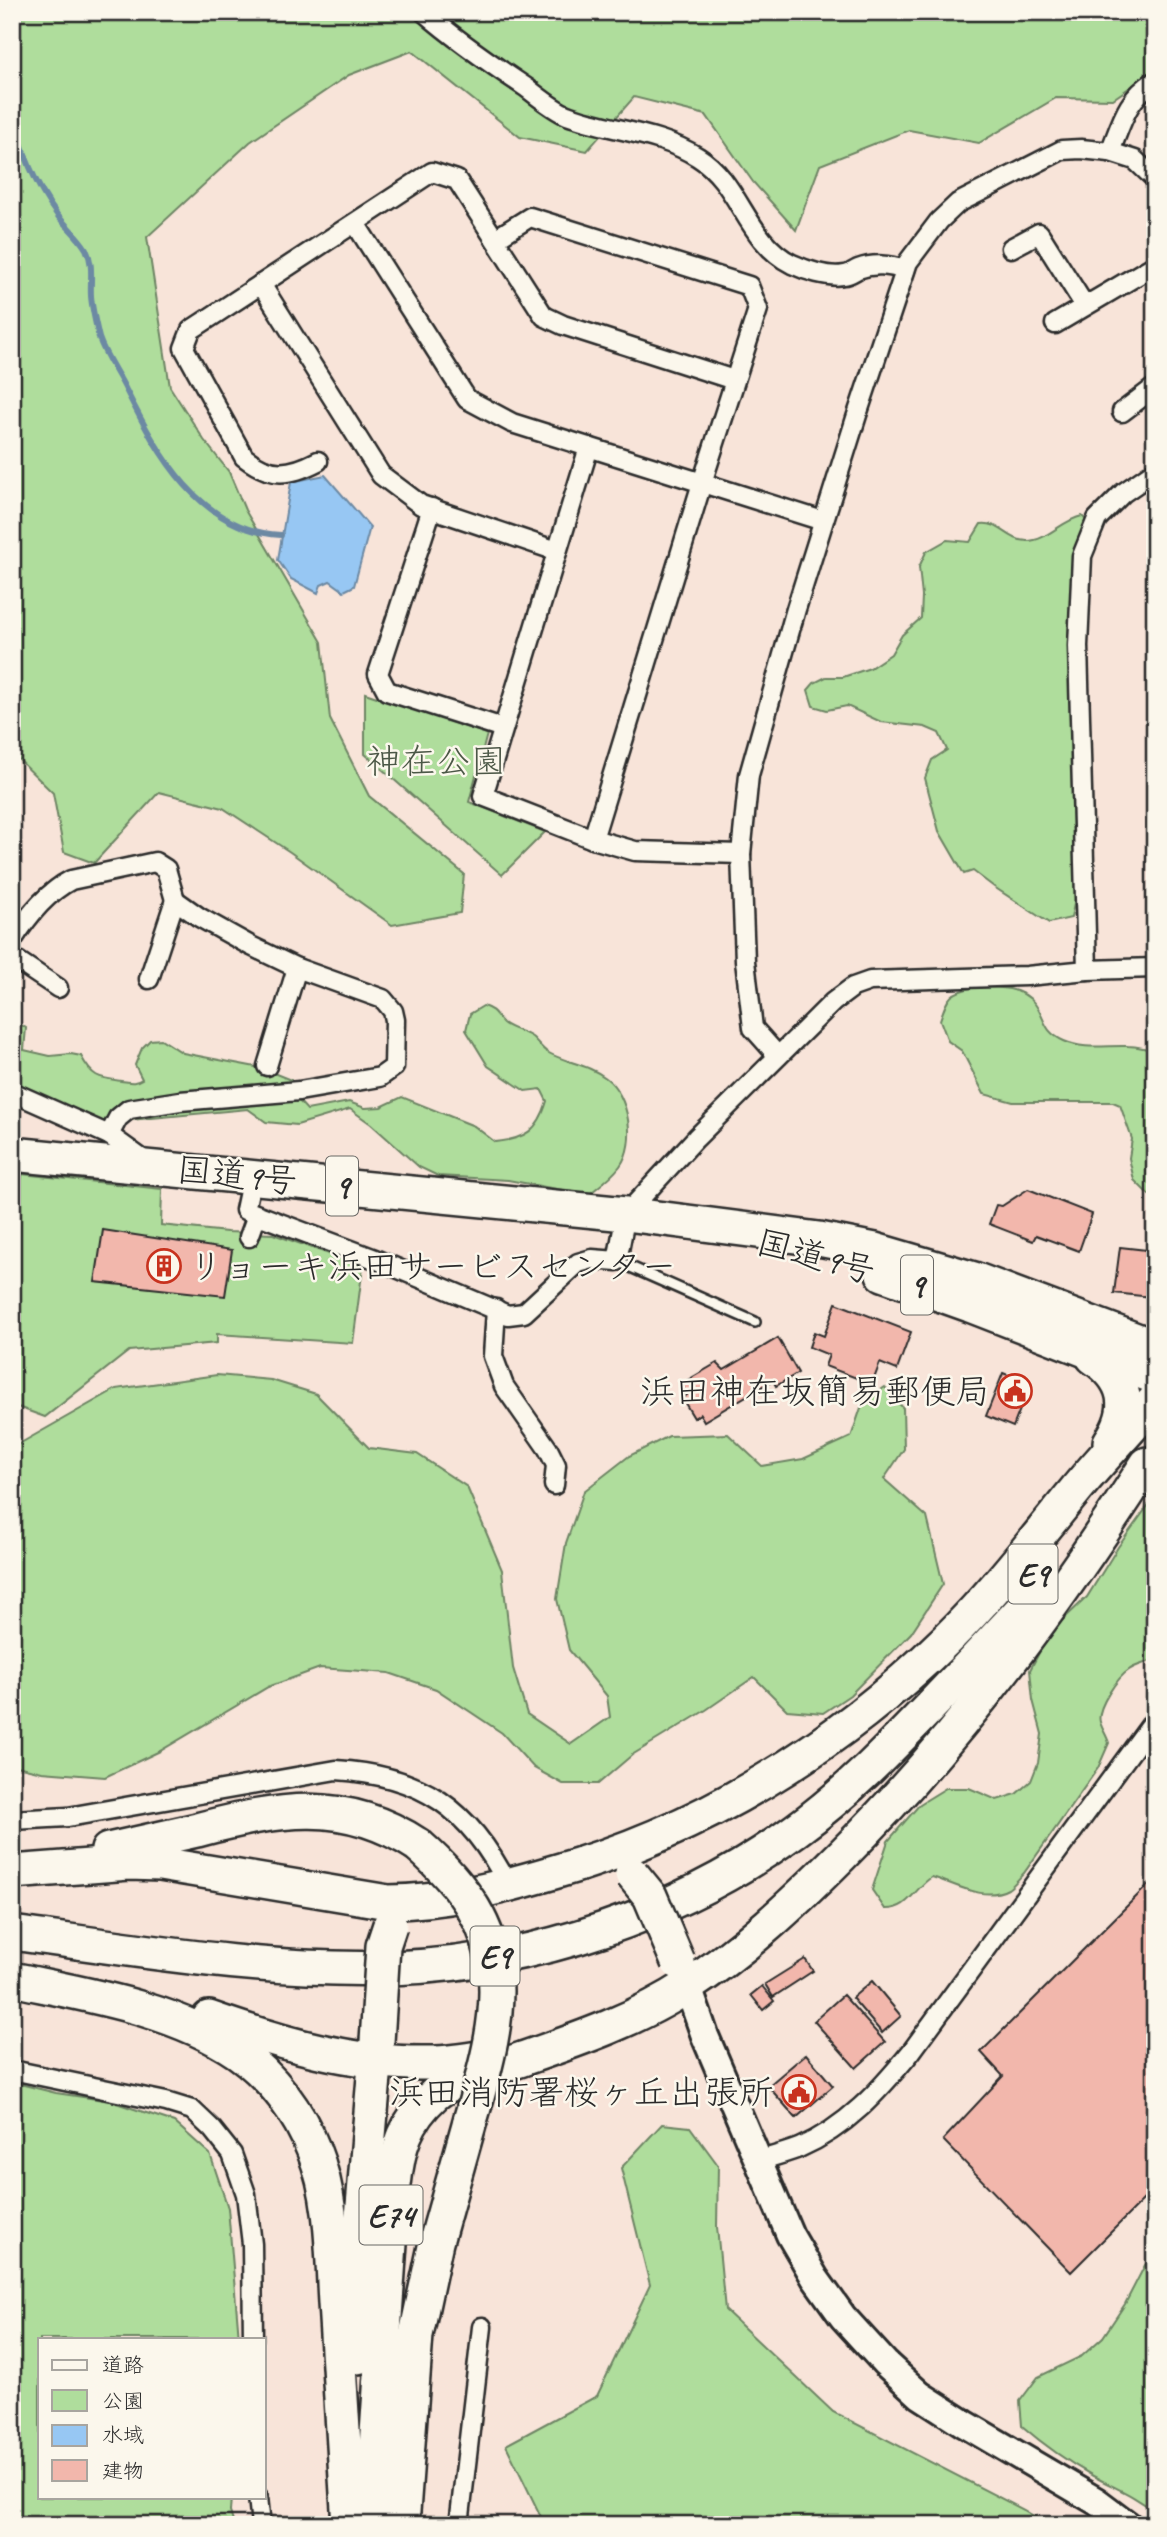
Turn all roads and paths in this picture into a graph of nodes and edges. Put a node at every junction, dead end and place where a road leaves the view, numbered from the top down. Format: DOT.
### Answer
graph roads {
  1 [pos="424,12"];
  2 [pos="1155,81"];
  3 [pos="1110,152"];
  4 [pos="1155,179"];
  5 [pos="355,223"];
  6 [pos="495,239"];
  7 [pos="1011,248"];
  8 [pos="1155,265"];
  9 [pos="905,270"];
  10 [pos="261,284"];
  11 [pos="1085,306"];
  12 [pos="1055,324"];
  13 [pos="734,380"];
  14 [pos="1155,387"];
  15 [pos="1122,412"];
  16 [pos="589,447"];
  17 [pos="318,461"];
  18 [pos="1155,471"];
  19 [pos="702,483"];
  20 [pos="432,508"];
  21 [pos="824,521"];
  22 [pos="556,551"];
  23 [pos="503,728"];
  24 [pos="593,839"];
  25 [pos="741,854"];
  26 [pos="175,900"];
  27 [pos="20,914"];
  28 [pos="12,941"];
  29 [pos="12,957"];
  30 [pos="297,968"];
  31 [pos="1155,968"];
  32 [pos="1087,970"];
  33 [pos="149,979"];
  34 [pos="58,988"];
  35 [pos="778,1056"];
  36 [pos="268,1066"];
  37 [pos="12,1092"];
  38 [pos="109,1135"];
  39 [pos="12,1154"];
  40 [pos="153,1167"];
  41 [pos="252,1177"];
  42 [pos="257,1214"];
  43 [pos="625,1214"];
  44 [pos="671,1220"];
  45 [pos="250,1237"];
  46 [pos="617,1261"];
  47 [pos="496,1310"];
  48 [pos="755,1322"];
  49 [pos="1075,1346"];
  50 [pos="1155,1350"];
  51 [pos="1155,1377"];
  52 [pos="1155,1400"];
  53 [pos="1155,1423"];
  54 [pos="1151,1460"];
  55 [pos="554,1485"];
  56 [pos="1076,1489"];
  57 [pos="1155,1718"];
  58 [pos="911,1726"];
  59 [pos="12,1820"];
  60 [pos="597,1860"];
  61 [pos="12,1867"];
  62 [pos="12,1872"];
  63 [pos="508,1885"];
  64 [pos="419,1902"];
  65 [pos="12,1933"];
  66 [pos="12,1973"];
  67 [pos="683,1975"];
  68 [pos="12,1979"];
  69 [pos="600,2029"];
  70 [pos="377,2051"];
  71 [pos="12,2070"];
  72 [pos="757,2161"];
  73 [pos="482,2327"];
  74 [pos="253,2338"];
  75 [pos="258,2498"];
  76 [pos="261,2525"];
  77 [pos="349,2525"];
  78 [pos="355,2525"];
  79 [pos="377,2525"];
  80 [pos="402,2525"];
  81 [pos="459,2525"];
  82 [pos="1128,2525"];
  1 -- 9 [label="street"];
  2 -- 3 [label="street"];
  3 -- 4 [label="street"];
  3 -- 9 [label="street"];
  5 -- 6 [label="street"];
  5 -- 10 [label="street"];
  5 -- 16 [label="street"];
  6 -- 13 [label="street"];
  6 -- 13 [label="street"];
  7 -- 11 [label="street"];
  8 -- 11 [label="street"];
  9 -- 21 [label="street"];
  10 -- 17 [label="street"];
  10 -- 20 [label="street"];
  11 -- 12 [label="street"];
  13 -- 19 [label="street"];
  14 -- 15 [label="street"];
  16 -- 19 [label="street"];
  16 -- 22 [label="street"];
  18 -- 32 [label="street"];
  19 -- 21 [label="street"];
  19 -- 24 [label="street"];
  20 -- 22 [label="street"];
  20 -- 23 [label="street"];
  21 -- 25 [label="street"];
  22 -- 23 [label="street"];
  23 -- 24 [label="street"];
  24 -- 25 [label="street"];
  25 -- 35 [label="street"];
  26 -- 27 [label="street"];
  26 -- 30 [label="street"];
  26 -- 33 [label="street"];
  27 -- 28 [label="street"];
  29 -- 34 [label="street"];
  30 -- 36 [label="street"];
  30 -- 38 [label="street"];
  31 -- 32 [label="street"];
  32 -- 35 [label="street"];
  35 -- 43 [label="street"];
  37 -- 38 [label="street"];
  38 -- 40 [label="street"];
  39 -- 40 [label="highway, 国道9号 / 9"];
  40 -- 41 [label="highway, 国道9号 / 9"];
  41 -- 42 [label="street"];
  41 -- 43 [label="highway, 国道9号 / 9"];
  42 -- 45 [label="street"];
  42 -- 47 [label="street"];
  43 -- 44 [label="highway, 国道9号 / 9"];
  43 -- 46 [label="street"];
  44 -- 49 [label="highway, 国道9号 / 9"];
  44 -- 50 [label="highway, 国道9号 / 9"];
  46 -- 47 [label="street"];
  46 -- 48 [label="lane"];
  47 -- 55 [label="street"];
  49 -- 51 [label="highway, 国道9号 / 9"];
  49 -- 56 [label="highway"];
  52 -- 56 [label="highway"];
  53 -- 58 [label="highway, E9"];
  54 -- 58 [label="highway, E9"];
  54 -- 67 [label="highway"];
  56 -- 60 [label="highway"];
  57 -- 72 [label="street"];
  58 -- 65 [label="highway, E9"];
  59 -- 63 [label="street"];
  60 -- 63 [label="highway"];
  60 -- 67 [label="highway, bridge"];
  61 -- 80 [label="highway, bridge"];
  62 -- 64 [label="highway"];
  63 -- 64 [label="highway"];
  64 -- 70 [label="highway, bridge"];
  66 -- 70 [label="highway"];
  67 -- 69 [label="highway"];
  67 -- 72 [label="street"];
  68 -- 77 [label="highway"];
  69 -- 70 [label="highway"];
  69 -- 79 [label="highway, E74"];
  70 -- 78 [label="highway"];
  71 -- 74 [label="street"];
  72 -- 82 [label="street"];
  73 -- 81 [label="street"];
  75 -- 76 [label="street"];
}
